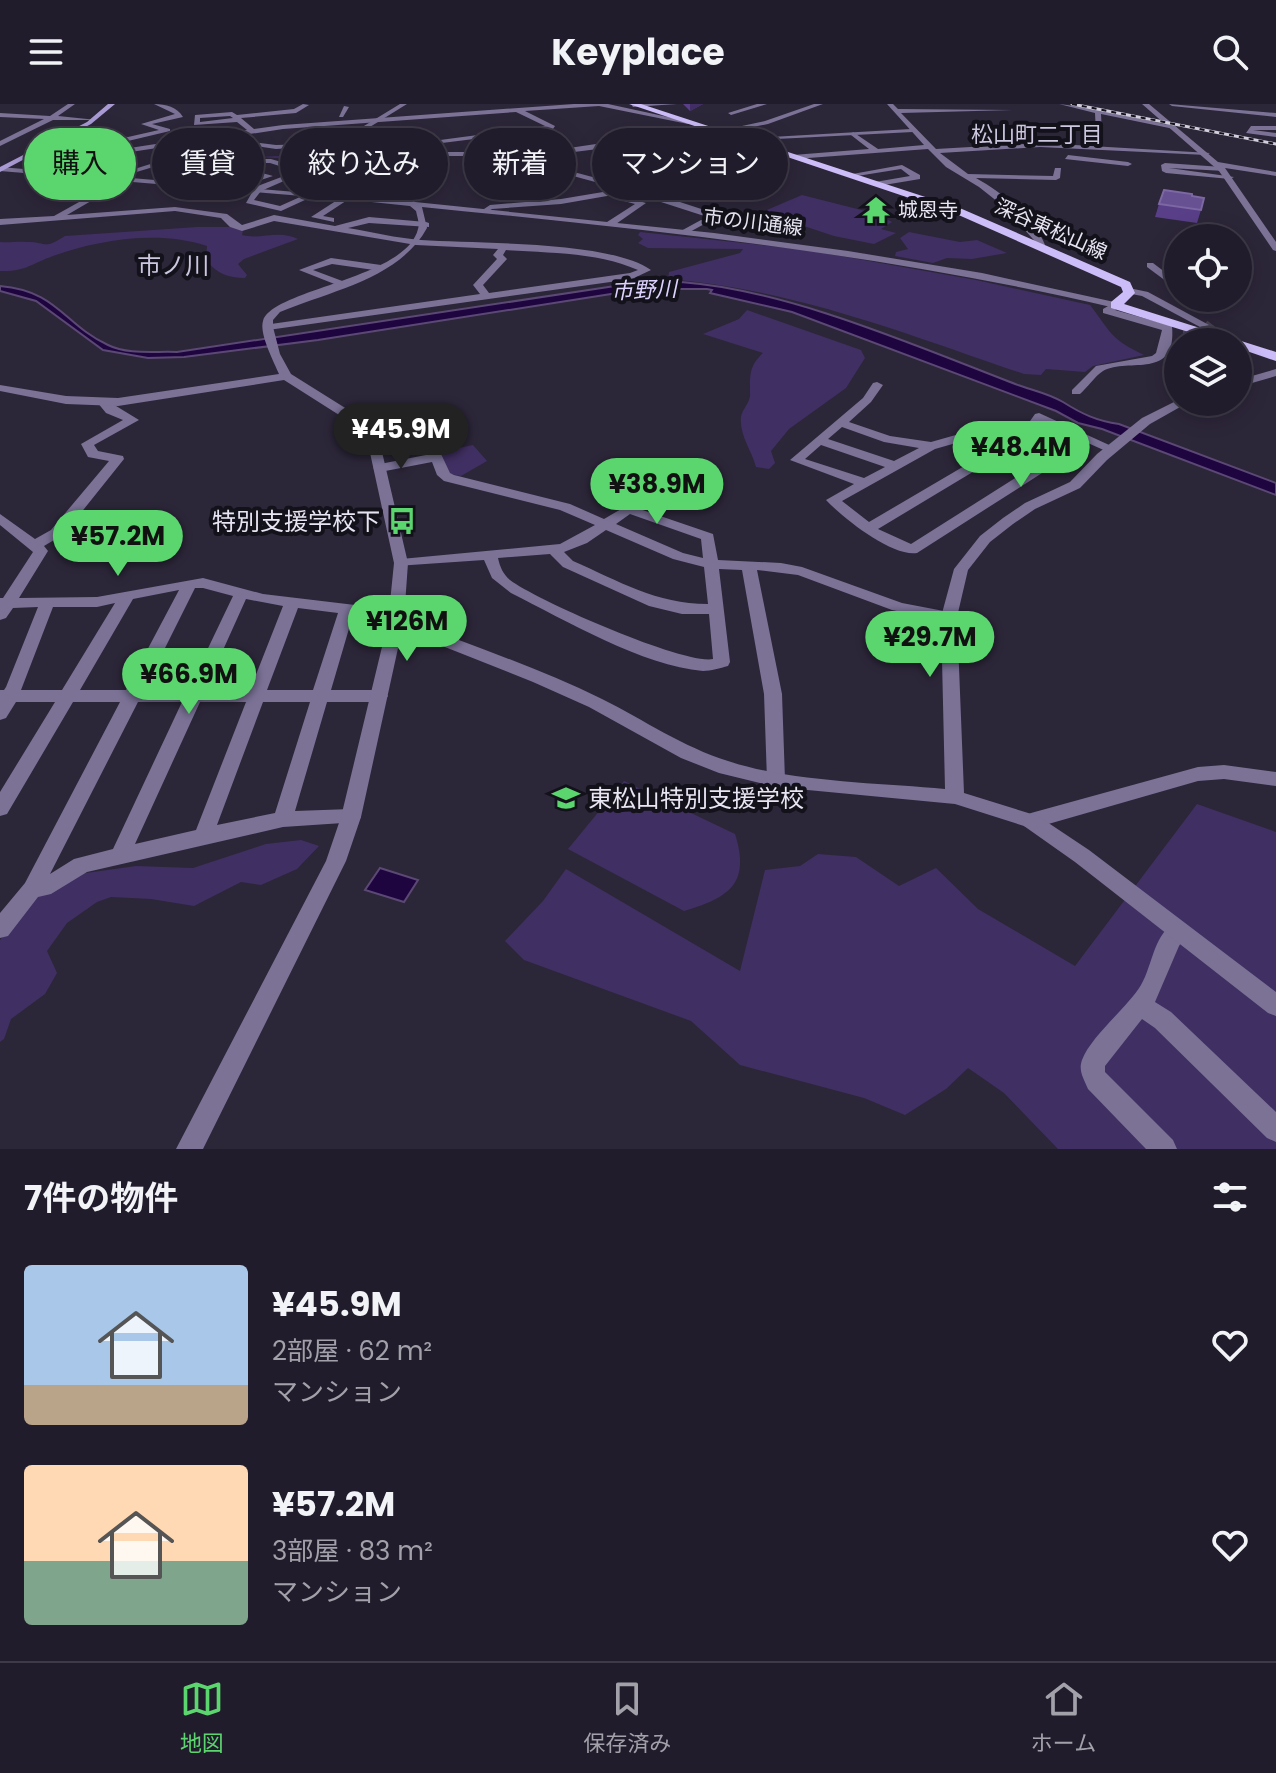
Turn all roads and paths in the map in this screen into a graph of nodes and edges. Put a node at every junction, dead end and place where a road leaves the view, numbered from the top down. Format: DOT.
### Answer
graph roads {
  1 [pos="72,104"];
  2 [pos="112,104"];
  3 [pos="157,104"];
  4 [pos="404,104"];
  5 [pos="634,104"];
  6 [pos="674,104"];
  7 [pos="764,104"];
  8 [pos="820,104"];
  9 [pos="1062,104"];
  10 [pos="1145,104"];
  11 [pos="1172,104"];
  12 [pos="1182,104"];
  13 [pos="306,105"];
  14 [pos="601,105"];
  15 [pos="255,106"];
  16 [pos="441,106"];
  17 [pos="206,107"];
  18 [pos="346,107"];
  19 [pos="48,108"];
  20 [pos="892,108"];
  21 [pos="64,109"];
  22 [pos="973,109"];
  23 [pos="1010,110"];
  24 [pos="323,111"];
  25 [pos="518,111"];
  26 [pos="1098,111"];
  27 [pos="279,112"];
  28 [pos="390,112"];
  29 [pos="731,113"];
  30 [pos="0,115"];
  31 [pos="178,115"];
  32 [pos="527,115"];
  33 [pos="1276,115"];
  34 [pos="15,116"];
  35 [pos="341,116"];
  36 [pos="444,116"];
  37 [pos="235,118"];
  38 [pos="50,119"];
  39 [pos="454,119"];
  40 [pos="94,120"];
  41 [pos="0,121"];
  42 [pos="371,122"];
  43 [pos="414,122"];
  44 [pos="688,122"];
  45 [pos="282,127"];
  46 [pos="390,127"];
  47 [pos="400,127"];
  48 [pos="1174,127"];
  49 [pos="79,128"];
  50 [pos="248,128"];
  51 [pos="360,128"];
  52 [pos="381,128"];
  53 [pos="707,128"];
  54 [pos="740,128"];
  55 [pos="1276,128"];
  56 [pos="264,130"];
  57 [pos="911,131"];
  58 [pos="853,134"];
  59 [pos="1099,134"];
  60 [pos="1276,135"];
  61 [pos="0,136"];
  62 [pos="14,137"];
  63 [pos="136,137"];
  64 [pos="788,137"];
  65 [pos="448,140"];
  66 [pos="0,144"];
  67 [pos="934,149"];
  68 [pos="1096,149"];
  69 [pos="876,151"];
  70 [pos="1206,153"];
  71 [pos="788,155"];
  72 [pos="792,156"];
  73 [pos="24,157"];
  74 [pos="788,157"];
  75 [pos="264,161"];
  76 [pos="1062,161"];
  77 [pos="1102,161"];
  78 [pos="1128,164"];
  79 [pos="1220,166"];
  80 [pos="0,170"];
  81 [pos="370,170"];
  82 [pos="1058,170"];
  83 [pos="24,171"];
  84 [pos="1276,174"];
  85 [pos="851,175"];
  86 [pos="967,176"];
  87 [pos="1230,177"];
  88 [pos="878,184"];
  89 [pos="264,187"];
  90 [pos="592,196"];
  91 [pos="86,200"];
  92 [pos="250,200"];
  93 [pos="301,200"];
  94 [pos="343,200"];
  95 [pos="379,200"];
  96 [pos="406,200"];
  97 [pos="630,200"];
  98 [pos="669,200"];
  99 [pos="410,203"];
  100 [pos="485,211"];
  101 [pos="56,219"];
  102 [pos="729,221"];
  103 [pos="0,222"];
  104 [pos="704,222"];
  105 [pos="348,224"];
  106 [pos="610,224"];
  107 [pos="426,225"];
  108 [pos="332,229"];
  109 [pos="683,232"];
  110 [pos="416,242"];
  111 [pos="1041,245"];
  112 [pos="504,247"];
  113 [pos="1276,248"];
  114 [pos="1150,265"];
  115 [pos="381,268"];
  116 [pos="1164,277"];
  117 [pos="342,284"];
  118 [pos="1129,291"];
  119 [pos="1164,291"];
  120 [pos="1145,294"];
  121 [pos="485,295"];
  122 [pos="1115,305"];
  123 [pos="1204,325"];
  124 [pos="268,327"];
  125 [pos="1168,328"];
  126 [pos="1188,328"];
  127 [pos="1164,341"];
  128 [pos="1252,349"];
  129 [pos="1276,357"];
  130 [pos="1276,372"];
  131 [pos="286,376"];
  132 [pos="1252,380"];
  133 [pos="877,385"];
  134 [pos="0,388"];
  135 [pos="1076,392"];
  136 [pos="103,402"];
  137 [pos="1164,412"];
  138 [pos="841,423"];
  139 [pos="1026,435"];
  140 [pos="820,441"];
  141 [pos="1012,445"];
  142 [pos="931,446"];
  143 [pos="1114,447"];
  144 [pos="896,466"];
  145 [pos="380,468"];
  146 [pos="865,483"];
  147 [pos="2,524"];
  148 [pos="604,524"];
  149 [pos="868,529"];
  150 [pos="35,545"];
  151 [pos="555,549"];
  152 [pos="490,553"];
  153 [pos="401,563"];
  154 [pos="711,564"];
  155 [pos="749,565"];
  156 [pos="190,584"];
  157 [pos="241,594"];
  158 [pos="127,596"];
  159 [pos="48,602"];
  160 [pos="292,603"];
  161 [pos="3,607"];
  162 [pos="347,608"];
  163 [pos="717,609"];
  164 [pos="949,617"];
  165 [pos="396,618"];
  166 [pos="319,694"];
  167 [pos="131,695"];
  168 [pos="256,695"];
  169 [pos="6,696"];
  170 [pos="67,696"];
  171 [pos="193,696"];
  172 [pos="379,696"];
  173 [pos="0,714"];
  174 [pos="1276,779"];
  175 [pos="776,780"];
  176 [pos="955,797"];
  177 [pos="0,809"];
  178 [pos="351,817"];
  179 [pos="283,819"];
  180 [pos="1031,821"];
  181 [pos="202,839"];
  182 [pos="120,855"];
  183 [pos="32,889"];
  184 [pos="0,929"];
  185 [pos="1178,931"];
  186 [pos="1141,1005"];
  187 [pos="1276,1006"];
  188 [pos="1276,1129"];
  189 [pos="189,1149"];
  190 [pos="1164,1149"];
  1 -- 21 [label="street"];
  2 -- 40 [label="main road"];
  3 -- 31 [label="street"];
  4 -- 28 [label="street"];
  5 -- 6 [label="street"];
  5 -- 14 [label="street"];
  5 -- 44 [label="main road, 深谷東松山線"];
  7 -- 29 [label="street"];
  8 -- 54 [label="street"];
  9 -- 26 [label="street"];
  10 -- 48 [label="street"];
  11 -- 12 [label="street"];
  12 -- 33 [label="street"];
  13 -- 27 [label="street"];
  14 -- 25 [label="street"];
  14 -- 44 [label="street"];
  15 -- 27 [label="street"];
  16 -- 36 [label="street"];
  17 -- 31 [label="street"];
  18 -- 35 [label="street"];
  19 -- 21 [label="street"];
  20 -- 22 [label="street"];
  20 -- 57 [label="street"];
  21 -- 38 [label="street"];
  22 -- 23 [label="street"];
  24 -- 35 [label="street"];
  25 -- 32 [label="street"];
  25 -- 39 [label="street"];
  26 -- 48 [label="street"];
  26 -- 59 [label="street"];
  27 -- 37 [label="street"];
  27 -- 45 [label="street"];
  28 -- 35 [label="street"];
  28 -- 42 [label="street"];
  30 -- 34 [label="street"];
  31 -- 63 [label="street"];
  32 -- 39 [label="street"];
  32 -- 65 [label="street"];
  34 -- 38 [label="street"];
  34 -- 41 [label="street"];
  36 -- 39 [label="street"];
  36 -- 43 [label="street"];
  37 -- 37 [label="street"];
  37 -- 50 [label="street"];
  38 -- 40 [label="street"];
  38 -- 62 [label="street"];
  39 -- 43 [label="street"];
  40 -- 49 [label="main road"];
  42 -- 43 [label="street"];
  42 -- 45 [label="street"];
  42 -- 51 [label="street"];
  43 -- 47 [label="street"];
  44 -- 53 [label="main road, 深谷東松山線"];
  45 -- 56 [label="street"];
  46 -- 52 [label="street"];
  48 -- 70 [label="street"];
  55 -- 60 [label="street"];
  57 -- 58 [label="street"];
  57 -- 67 [label="street"];
  58 -- 64 [label="street"];
  58 -- 69 [label="street"];
  61 -- 62 [label="street"];
  62 -- 66 [label="street"];
  67 -- 68 [label="street"];
  67 -- 69 [label="street"];
  67 -- 86 [label="street"];
  68 -- 70 [label="street"];
  68 -- 77 [label="street"];
  69 -- 72 [label="street"];
  70 -- 79 [label="street"];
  71 -- 72 [label="main road, 深谷東松山線"];
  72 -- 74 [label="street"];
  72 -- 85 [label="main road, 深谷東松山線"];
  73 -- 80 [label="main road"];
  75 -- 89 [label="street"];
  76 -- 77 [label="street"];
  77 -- 78 [label="street"];
  79 -- 84 [label="street"];
  79 -- 87 [label="street"];
  79 -- 87 [label="street"];
  80 -- 83 [label="street, 市の川通線"];
  81 -- 81 [label="street"];
  82 -- 86 [label="street"];
  85 -- 88 [label="main road, 深谷東松山線"];
  85 -- 88 [label="street"];
  86 -- 111 [label="street"];
  87 -- 113 [label="street"];
  88 -- 111 [label="main road, 深谷東松山線"];
  90 -- 100 [label="street"];
  91 -- 101 [label="street"];
  92 -- 93 [label="street"];
  94 -- 105 [label="street"];
  95 -- 99 [label="street, 市の川通線"];
  96 -- 99 [label="street"];
  97 -- 106 [label="street"];
  98 -- 102 [label="street"];
  99 -- 100 [label="street, 市の川通線"];
  99 -- 107 [label="street"];
  100 -- 106 [label="street, 市の川通線"];
  101 -- 103 [label="street"];
  101 -- 108 [label="street"];
  104 -- 109 [label="street"];
  105 -- 107 [label="street"];
  105 -- 108 [label="street"];
  106 -- 109 [label="street, 市の川通線"];
  107 -- 110 [label="street"];
  108 -- 110 [label="street"];
  109 -- 122 [label="street, 市の川通線"];
  110 -- 112 [label="street"];
  110 -- 115 [label="street"];
  111 -- 118 [label="main road, 深谷東松山線"];
  112 -- 121 [label="street"];
  112 -- 121 [label="street"];
  114 -- 116 [label="street"];
  115 -- 117 [label="street"];
  115 -- 117 [label="street"];
  117 -- 124 [label="street"];
  118 -- 120 [label="street"];
  118 -- 122 [label="main road"];
  119 -- 120 [label="street"];
  120 -- 123 [label="street"];
  121 -- 124 [label="street"];
  122 -- 125 [label="street"];
  122 -- 126 [label="main road"];
  124 -- 131 [label="street"];
  127 -- 135 [label="street"];
  128 -- 129 [label="main road"];
  130 -- 132 [label="street"];
  131 -- 136 [label="street"];
  131 -- 145 [label="street"];
  133 -- 138 [label="street"];
  134 -- 136 [label="street"];
  136 -- 150 [label="street"];
  137 -- 143 [label="street"];
  138 -- 140 [label="street"];
  138 -- 142 [label="street"];
  139 -- 141 [label="street"];
  139 -- 142 [label="street"];
  139 -- 143 [label="street"];
  140 -- 144 [label="street"];
  140 -- 146 [label="street"];
  141 -- 149 [label="street"];
  141 -- 149 [label="street"];
  142 -- 144 [label="street"];
  143 -- 164 [label="street"];
  144 -- 146 [label="street"];
  145 -- 148 [label="street"];
  145 -- 153 [label="street"];
  146 -- 149 [label="street"];
  147 -- 150 [label="street"];
  148 -- 151 [label="street"];
  148 -- 154 [label="street"];
  148 -- 154 [label="street"];
  150 -- 161 [label="street"];
  151 -- 152 [label="street"];
  151 -- 163 [label="street"];
  152 -- 153 [label="street"];
  152 -- 163 [label="street"];
  153 -- 165 [label="street"];
  154 -- 155 [label="street"];
  154 -- 163 [label="street"];
  155 -- 164 [label="street"];
  155 -- 175 [label="street"];
  156 -- 157 [label="street"];
  156 -- 158 [label="street"];
  156 -- 167 [label="street"];
  157 -- 160 [label="street"];
  157 -- 171 [label="street"];
  158 -- 159 [label="street"];
  158 -- 170 [label="street"];
  159 -- 161 [label="street"];
  159 -- 169 [label="street"];
  160 -- 162 [label="street"];
  160 -- 168 [label="street"];
  162 -- 165 [label="street"];
  162 -- 166 [label="street"];
  164 -- 176 [label="street"];
  165 -- 172 [label="street"];
  165 -- 175 [label="street"];
  166 -- 168 [label="street"];
  166 -- 172 [label="street"];
  166 -- 179 [label="street"];
  167 -- 170 [label="street"];
  167 -- 171 [label="street"];
  167 -- 183 [label="street"];
  168 -- 171 [label="street"];
  168 -- 181 [label="street"];
  169 -- 170 [label="street"];
  169 -- 173 [label="street"];
  170 -- 177 [label="street"];
  171 -- 182 [label="street"];
  172 -- 178 [label="street"];
  174 -- 180 [label="street"];
  175 -- 176 [label="street"];
  176 -- 180 [label="street"];
  178 -- 179 [label="street"];
  178 -- 189 [label="street"];
  179 -- 181 [label="street"];
  180 -- 185 [label="street"];
  181 -- 182 [label="street"];
  182 -- 183 [label="street"];
  183 -- 184 [label="street"];
  185 -- 186 [label="street"];
  185 -- 187 [label="street"];
  186 -- 188 [label="street"];
  186 -- 190 [label="street"];
}
